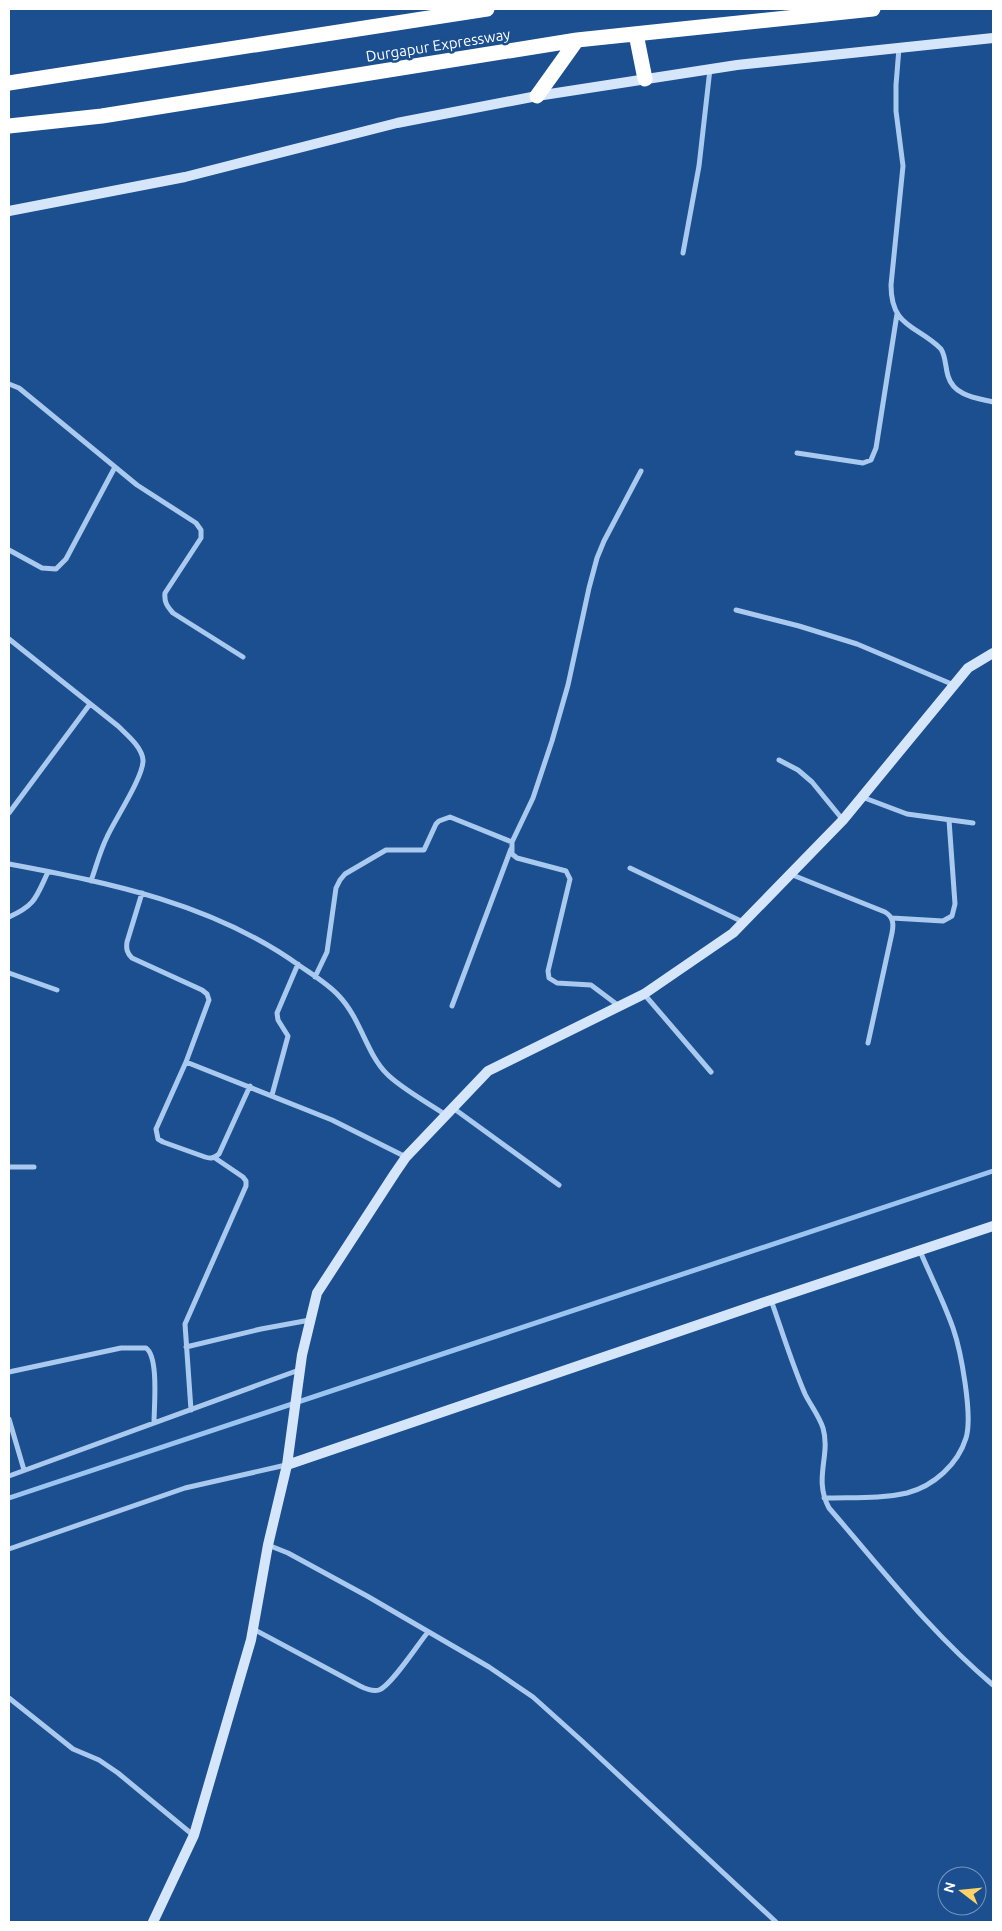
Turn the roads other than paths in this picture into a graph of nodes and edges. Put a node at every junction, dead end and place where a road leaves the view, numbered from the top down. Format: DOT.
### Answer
graph roads {
  1 [pos="487,9"];
  2 [pos="873,9"];
  3 [pos="636,34"];
  4 [pos="993,38"];
  5 [pos="577,40"];
  6 [pos="899,48"];
  7 [pos="710,69"];
  8 [pos="645,79"];
  9 [pos="9,83"];
  10 [pos="537,96"];
  11 [pos="9,126"];
  12 [pos="9,211"];
  13 [pos="683,253"];
  14 [pos="897,314"];
  15 [pos="9,384"];
  16 [pos="993,402"];
  17 [pos="797,453"];
  18 [pos="115,467"];
  19 [pos="641,472"];
  20 [pos="9,550"];
  21 [pos="736,610"];
  22 [pos="9,639"];
  23 [pos="993,652"];
  24 [pos="243,657"];
  25 [pos="954,685"];
  26 [pos="90,704"];
  27 [pos="778,760"];
  28 [pos="862,797"];
  29 [pos="9,812"];
  30 [pos="842,820"];
  31 [pos="949,820"];
  32 [pos="974,823"];
  33 [pos="512,842"];
  34 [pos="511,848"];
  35 [pos="9,864"];
  36 [pos="630,868"];
  37 [pos="48,872"];
  38 [pos="790,874"];
  39 [pos="91,881"];
  40 [pos="142,893"];
  41 [pos="9,916"];
  42 [pos="892,918"];
  43 [pos="743,922"];
  44 [pos="298,964"];
  45 [pos="9,973"];
  46 [pos="316,977"];
  47 [pos="57,990"];
  48 [pos="644,994"];
  49 [pos="452,1006"];
  50 [pos="620,1006"];
  51 [pos="868,1043"];
  52 [pos="186,1062"];
  53 [pos="711,1072"];
  54 [pos="250,1086"];
  55 [pos="272,1095"];
  56 [pos="449,1111"];
  57 [pos="406,1156"];
  58 [pos="215,1158"];
  59 [pos="9,1167"];
  60 [pos="34,1167"];
  61 [pos="559,1185"];
  62 [pos="993,1226"];
  63 [pos="920,1251"];
  64 [pos="770,1300"];
  65 [pos="311,1320"];
  66 [pos="186,1347"];
  67 [pos="9,1372"];
  68 [pos="299,1375"];
  69 [pos="191,1410"];
  70 [pos="9,1419"];
  71 [pos="154,1423"];
  72 [pos="287,1465"];
  73 [pos="24,1470"];
  74 [pos="9,1476"];
  75 [pos="824,1498"];
  76 [pos="268,1545"];
  77 [pos="9,1549"];
  78 [pos="253,1629"];
  79 [pos="428,1632"];
  80 [pos="993,1685"];
  81 [pos="9,1698"];
  82 [pos="194,1835"];
  83 [pos="153,1922"];
  84 [pos="776,1922"];
  1 -- 9 [label="highway, Durgapur Expressway"];
  2 -- 3 [label="highway, Durgapur Expressway"];
  3 -- 5 [label="highway, Durgapur Expressway"];
  3 -- 8 [label="highway"];
  4 -- 6 [label="street"];
  5 -- 10 [label="highway"];
  5 -- 11 [label="highway, Durgapur Expressway"];
  6 -- 7 [label="street"];
  6 -- 14 [label="street"];
  7 -- 8 [label="street"];
  7 -- 13 [label="street"];
  8 -- 10 [label="street"];
  10 -- 12 [label="street"];
  14 -- 16 [label="street"];
  14 -- 17 [label="street"];
  15 -- 18 [label="street"];
  18 -- 20 [label="street"];
  18 -- 24 [label="street"];
  19 -- 33 [label="street"];
  21 -- 25 [label="street"];
  22 -- 26 [label="street"];
  23 -- 25 [label="street"];
  25 -- 28 [label="street"];
  26 -- 29 [label="street"];
  26 -- 39 [label="street"];
  27 -- 30 [label="street"];
  28 -- 30 [label="street"];
  28 -- 31 [label="street"];
  30 -- 38 [label="street"];
  31 -- 32 [label="street"];
  31 -- 42 [label="street"];
  33 -- 34 [label="street"];
  33 -- 46 [label="street"];
  34 -- 49 [label="street"];
  34 -- 50 [label="street"];
  35 -- 37 [label="street"];
  36 -- 43 [label="street"];
  37 -- 39 [label="street"];
  37 -- 41 [label="street"];
  38 -- 42 [label="street"];
  38 -- 43 [label="street"];
  39 -- 40 [label="street"];
  40 -- 44 [label="street"];
  40 -- 52 [label="street"];
  42 -- 51 [label="street"];
  43 -- 48 [label="street"];
  44 -- 46 [label="street"];
  44 -- 55 [label="street"];
  45 -- 47 [label="street"];
  46 -- 56 [label="street"];
  48 -- 50 [label="street"];
  48 -- 53 [label="street"];
  50 -- 56 [label="street"];
  52 -- 54 [label="street"];
  52 -- 58 [label="street"];
  54 -- 55 [label="street"];
  54 -- 58 [label="street"];
  55 -- 57 [label="street"];
  56 -- 57 [label="street"];
  56 -- 61 [label="street"];
  57 -- 65 [label="street"];
  58 -- 66 [label="street"];
  59 -- 60 [label="street"];
  62 -- 63 [label="street"];
  63 -- 64 [label="street"];
  63 -- 75 [label="street"];
  64 -- 72 [label="street"];
  64 -- 75 [label="street"];
  65 -- 66 [label="street"];
  65 -- 68 [label="street"];
  66 -- 69 [label="street"];
  67 -- 71 [label="street"];
  68 -- 69 [label="street"];
  68 -- 72 [label="street"];
  69 -- 71 [label="street"];
  70 -- 73 [label="street"];
  71 -- 73 [label="street"];
  72 -- 76 [label="street"];
  72 -- 77 [label="street"];
  73 -- 74 [label="street"];
  75 -- 80 [label="street"];
  76 -- 78 [label="street"];
  76 -- 79 [label="street"];
  78 -- 79 [label="street"];
  78 -- 82 [label="street"];
  79 -- 84 [label="street"];
  81 -- 82 [label="street"];
  82 -- 83 [label="street"];
}
